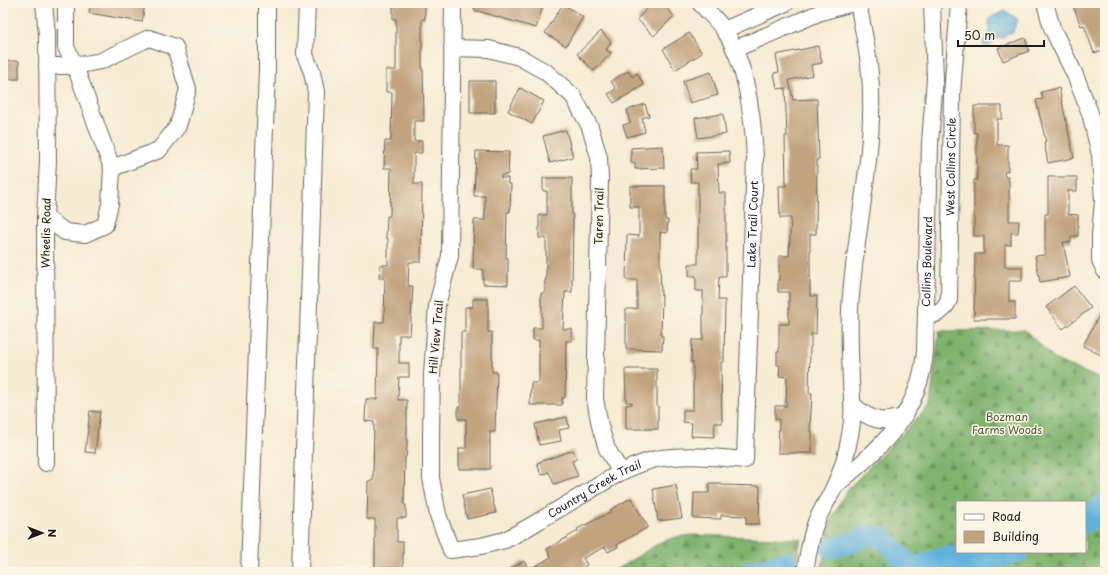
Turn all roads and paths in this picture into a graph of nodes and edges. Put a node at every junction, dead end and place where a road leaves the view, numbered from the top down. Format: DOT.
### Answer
graph roads {
  1 [pos="44,3"];
  2 [pos="66,3"];
  3 [pos="267,3"];
  4 [pos="307,3"];
  5 [pos="453,3"];
  6 [pos="700,3"];
  7 [pos="786,3"];
  8 [pos="852,3"];
  9 [pos="858,3"];
  10 [pos="932,3"];
  11 [pos="959,3"];
  12 [pos="1046,3"];
  13 [pos="724,30"];
  14 [pos="452,48"];
  15 [pos="735,50"];
  16 [pos="47,66"];
  17 [pos="75,66"];
  18 [pos="112,168"];
  19 [pos="45,217"];
  20 [pos="1105,271"];
  21 [pos="926,316"];
  22 [pos="852,405"];
  23 [pos="905,416"];
  24 [pos="745,460"];
  25 [pos="46,463"];
  26 [pos="621,472"];
  27 [pos="834,487"];
  28 [pos="451,550"];
  29 [pos="249,572"];
  30 [pos="300,572"];
  31 [pos="805,572"];
  1 -- 16 [label="street, Wheelis Road"];
  2 -- 17 [label="street"];
  3 -- 29 [label="street"];
  4 -- 30 [label="street"];
  5 -- 14 [label="street, Hill View Trail"];
  6 -- 13 [label="street, Lake Trail Court"];
  7 -- 13 [label="street"];
  8 -- 15 [label="street"];
  9 -- 22 [label="street, Collins Boulevard"];
  10 -- 21 [label="street, Collins Boulevard"];
  11 -- 21 [label="street, West Collins Circle"];
  12 -- 20 [label="street"];
  13 -- 15 [label="street, Lake Trail Court"];
  14 -- 26 [label="street, Taren Trail"];
  14 -- 28 [label="street, Hill View Trail"];
  15 -- 24 [label="street, Lake Trail Court"];
  16 -- 17 [label="street"];
  16 -- 19 [label="street, Wheelis Road"];
  17 -- 18 [label="street"];
  17 -- 18 [label="street"];
  18 -- 19 [label="street"];
  19 -- 25 [label="street, Wheelis Road"];
  21 -- 23 [label="street, Collins Boulevard"];
  22 -- 23 [label="street"];
  22 -- 27 [label="street, Collins Boulevard"];
  23 -- 27 [label="street, Collins Boulevard"];
  24 -- 26 [label="street, Country Creek Trail"];
  26 -- 28 [label="street, Country Creek Trail"];
  27 -- 31 [label="street, Collins Boulevard"];
}
